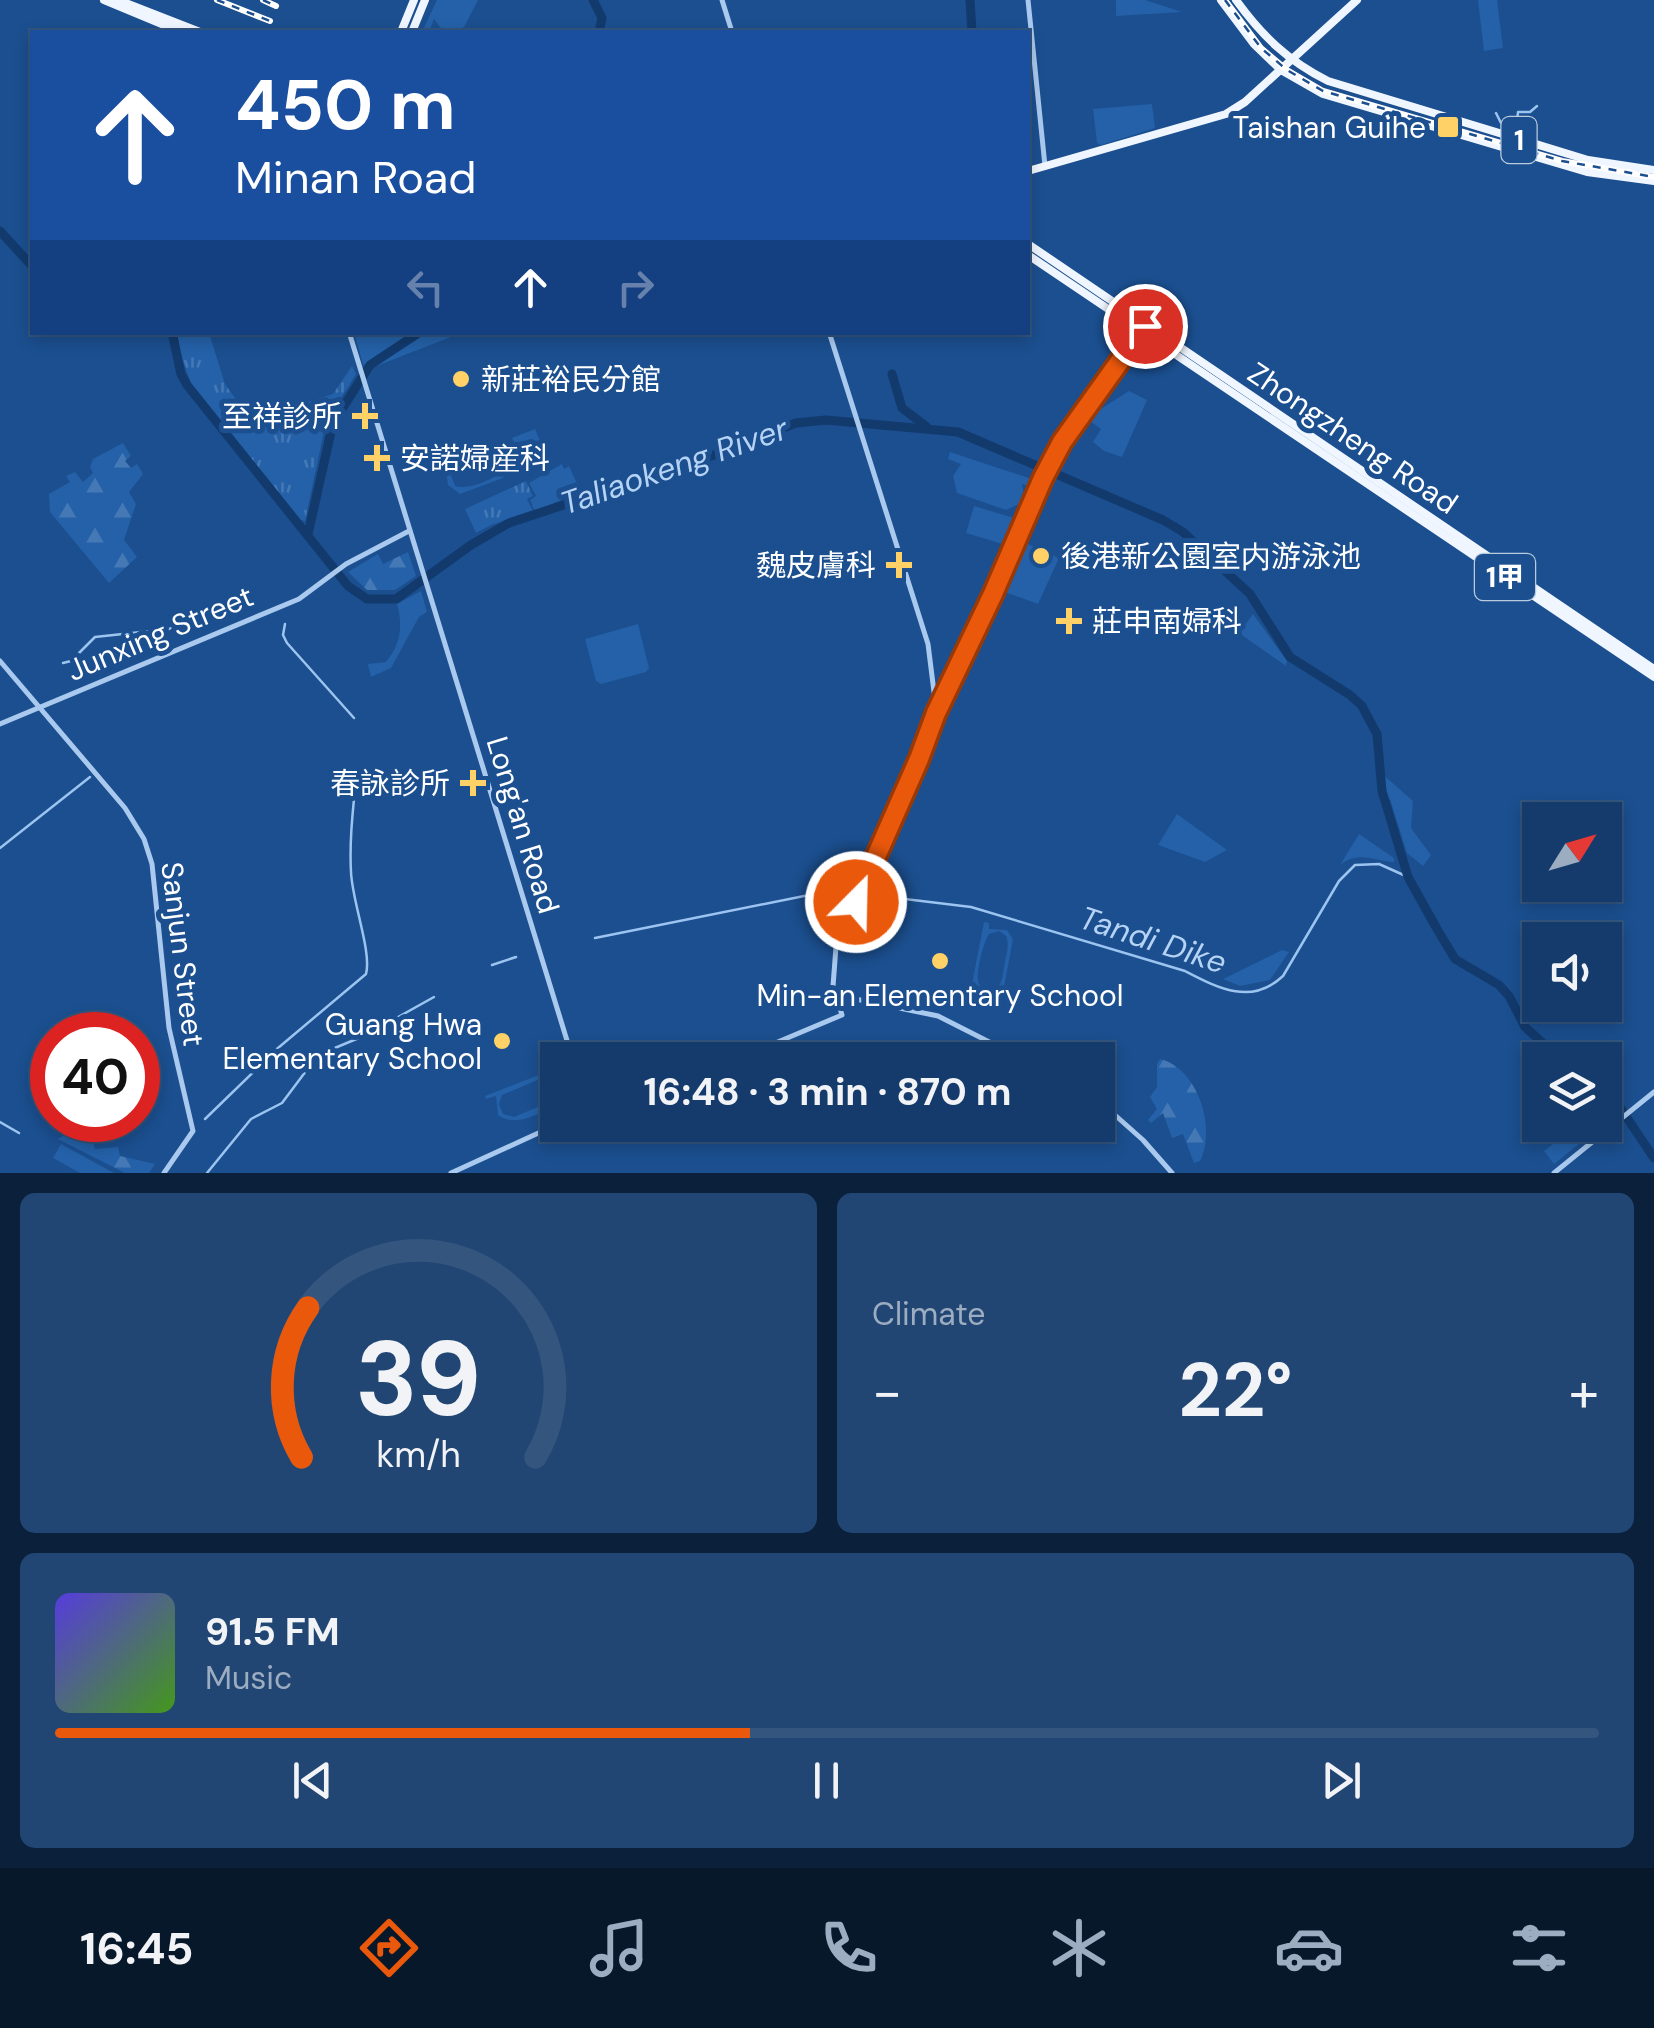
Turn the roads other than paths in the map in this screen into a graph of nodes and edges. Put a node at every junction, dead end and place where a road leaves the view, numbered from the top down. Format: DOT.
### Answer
graph roads {
  1 [pos="104,0"];
  2 [pos="118,0"];
  3 [pos="414,0"];
  4 [pos="425,0"];
  5 [pos="722,0"];
  6 [pos="1028,0"];
  7 [pos="1222,0"];
  8 [pos="1236,0"];
  9 [pos="1357,0"];
  10 [pos="176,30"];
  11 [pos="195,30"];
  12 [pos="402,30"];
  13 [pos="413,30"];
  14 [pos="731,30"];
  15 [pos="1290,60"];
  16 [pos="1280,70"];
  17 [pos="1044,166"];
  18 [pos="1030,170"];
  19 [pos="1654,170"];
  20 [pos="1654,181"];
  21 [pos="1030,245"];
  22 [pos="1030,256"];
  23 [pos="1142,329"];
  24 [pos="351,335"];
  25 [pos="829,335"];
  26 [pos="409,531"];
  27 [pos="0,661"];
  28 [pos="1654,673"];
  29 [pos="41,708"];
  30 [pos="936,713"];
  31 [pos="0,724"];
  32 [pos="835,995"];
  33 [pos="567,1042"];
  34 [pos="778,1042"];
  35 [pos="989,1042"];
  36 [pos="1654,1092"];
  37 [pos="1115,1115"];
  38 [pos="540,1132"];
  39 [pos="164,1173"];
  40 [pos="451,1173"];
  41 [pos="1172,1173"];
  42 [pos="1554,1173"];
  1 -- 10 [label="main road"];
  2 -- 11 [label="main road"];
  3 -- 12 [label="main road"];
  4 -- 13 [label="main road"];
  5 -- 14 [label="street"];
  6 -- 17 [label="street"];
  7 -- 16 [label="main road, 1"];
  8 -- 15 [label="main road, 1"];
  9 -- 15 [label="main road"];
  15 -- 16 [label="main road"];
  15 -- 19 [label="main road, 1"];
  16 -- 17 [label="main road"];
  16 -- 20 [label="main road, 1"];
  17 -- 18 [label="main road"];
  21 -- 23 [label="main road, Zhongzheng Road / 1甲"];
  22 -- 23 [label="main road, Zhongzheng Road / 1甲"];
  23 -- 28 [label="main road, Zhongzheng Road / 1甲"];
  23 -- 30 [label="street"];
  24 -- 26 [label="street"];
  25 -- 30 [label="street"];
  26 -- 29 [label="street, Junxing Street"];
  26 -- 33 [label="street, Long'an Road"];
  27 -- 29 [label="street, Sanjun Street"];
  29 -- 31 [label="street, Junxing Street"];
  29 -- 39 [label="street, Sanjun Street"];
  30 -- 32 [label="street"];
  32 -- 34 [label="street"];
  32 -- 35 [label="street"];
  36 -- 42 [label="street"];
  37 -- 41 [label="street"];
  38 -- 40 [label="street"];
}
